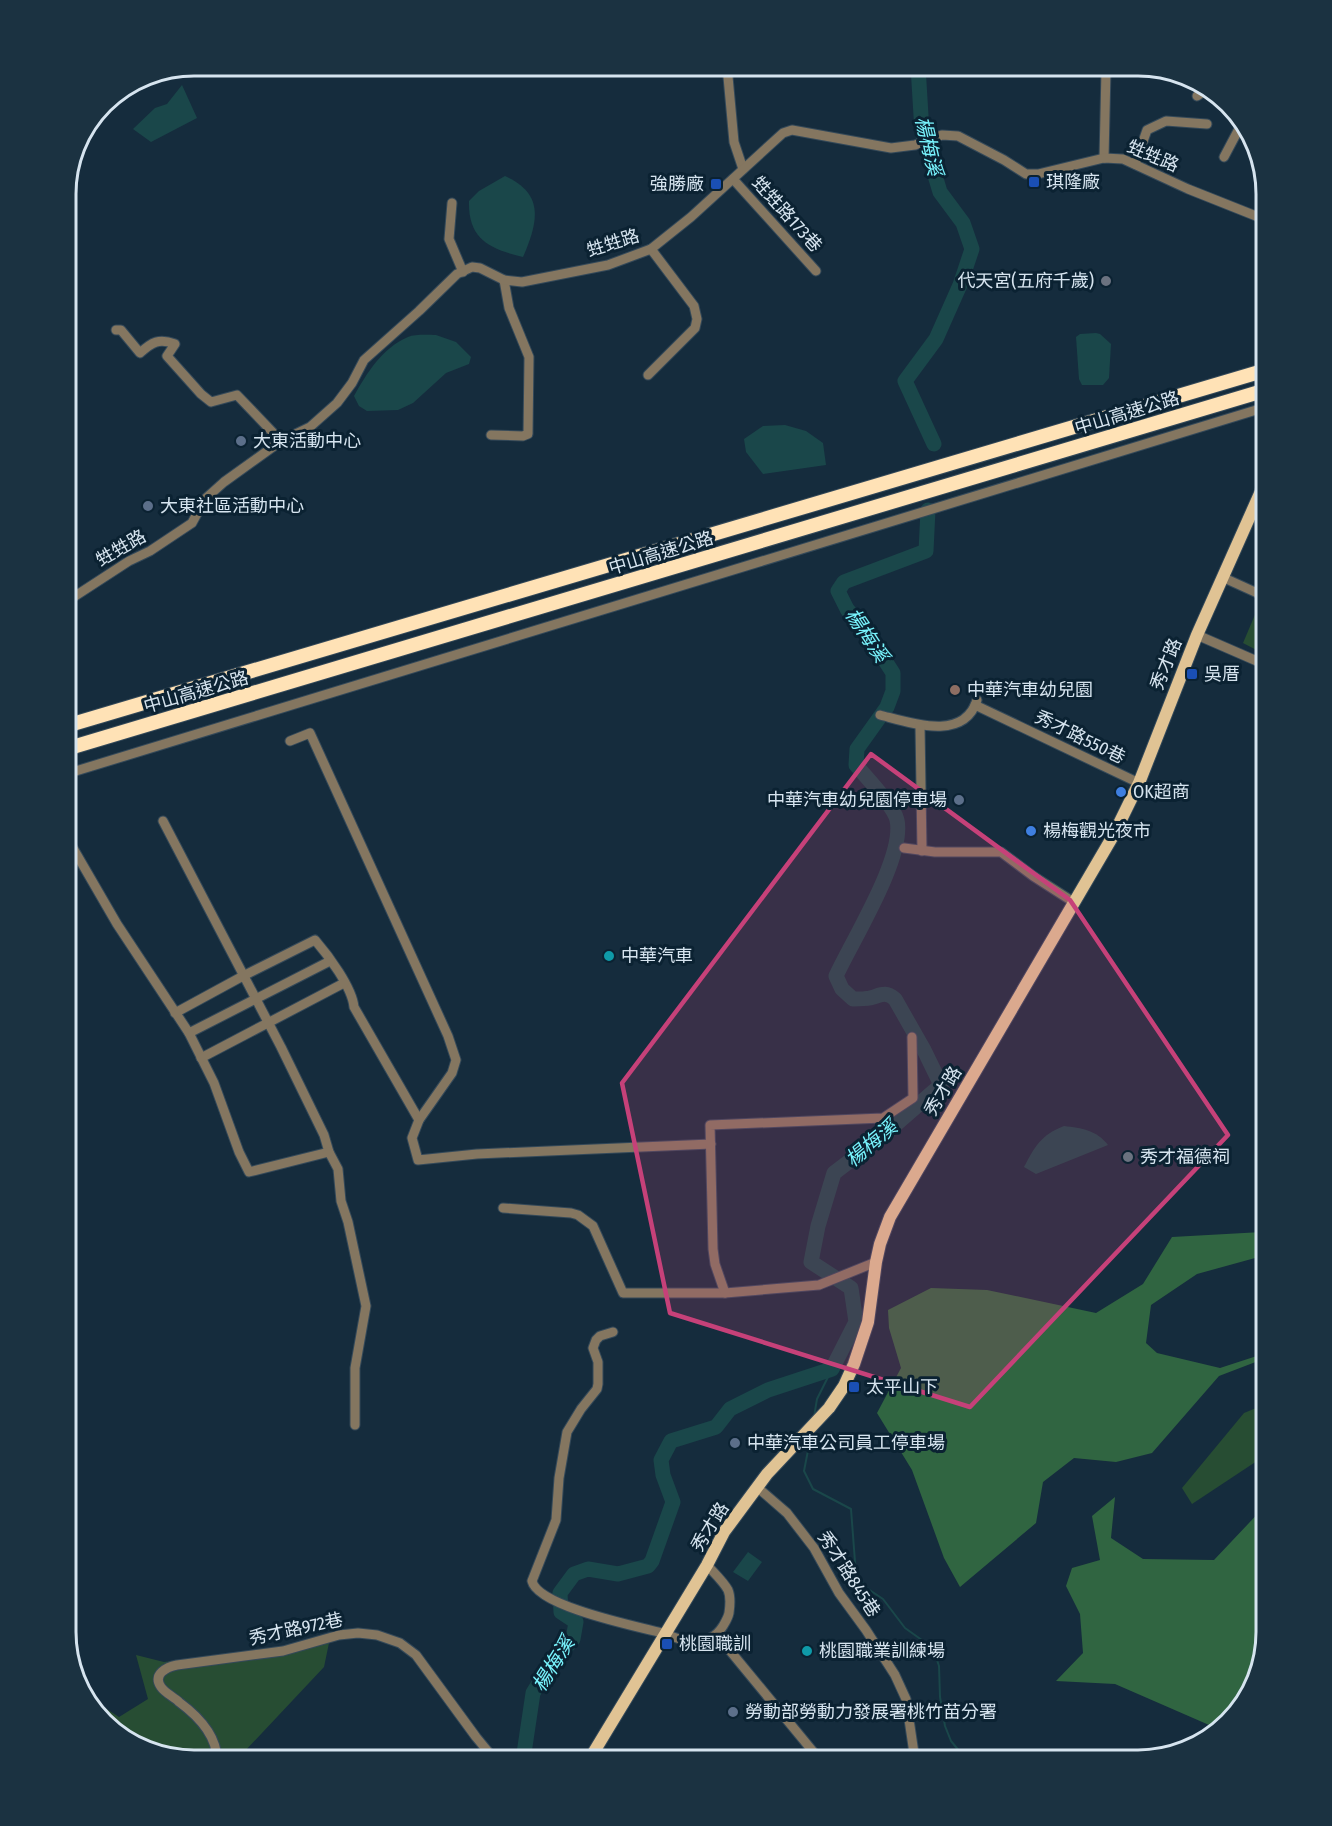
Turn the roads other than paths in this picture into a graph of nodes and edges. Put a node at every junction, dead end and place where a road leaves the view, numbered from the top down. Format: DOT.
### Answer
graph roads {
  1 [pos="728,77"];
  2 [pos="1106,77"];
  3 [pos="1200,94"];
  4 [pos="1197,96"];
  5 [pos="1207,124"];
  6 [pos="1237,131"];
  7 [pos="1224,156"];
  8 [pos="1104,158"];
  9 [pos="1135,164"];
  10 [pos="743,169"];
  11 [pos="734,179"];
  12 [pos="452,203"];
  13 [pos="1256,216"];
  14 [pos="651,249"];
  15 [pos="816,271"];
  16 [pos="463,272"];
  17 [pos="504,280"];
  18 [pos="116,330"];
  19 [pos="1256,373"];
  20 [pos="648,375"];
  21 [pos="1256,393"];
  22 [pos="1256,410"];
  23 [pos="491,435"];
  24 [pos="281,441"];
  25 [pos="1256,504"];
  26 [pos="1253,511"];
  27 [pos="1256,512"];
  28 [pos="1222,577"];
  29 [pos="1256,592"];
  30 [pos="77,595"];
  31 [pos="1197,635"];
  32 [pos="1256,661"];
  33 [pos="880,715"];
  34 [pos="77,723"];
  35 [pos="920,726"];
  36 [pos="290,741"];
  37 [pos="77,746"];
  38 [pos="77,771"];
  39 [pos="1138,783"];
  40 [pos="163,821"];
  41 [pos="904,848"];
  42 [pos="922,851"];
  43 [pos="77,855"];
  44 [pos="1075,903"];
  45 [pos="330,961"];
  46 [pos="243,976"];
  47 [pos="344,983"];
  48 [pos="255,998"];
  49 [pos="174,1013"];
  50 [pos="268,1023"];
  51 [pos="189,1033"];
  52 [pos="912,1037"];
  53 [pos="201,1058"];
  54 [pos="419,1120"];
  55 [pos="711,1144"];
  56 [pos="329,1152"];
  57 [pos="503,1208"];
  58 [pos="876,1262"];
  59 [pos="725,1293"];
  60 [pos="613,1332"];
  61 [pos="355,1425"];
  62 [pos="757,1487"];
  63 [pos="707,1565"];
  64 [pos="666,1634"];
  65 [pos="717,1635"];
  66 [pos="215,1749"];
  67 [pos="486,1749"];
  68 [pos="595,1749"];
  69 [pos="811,1750"];
  70 [pos="913,1750"];
  1 -- 10 [label="street"];
  2 -- 8 [label="street"];
  3 -- 4 [label="street"];
  5 -- 9 [label="street"];
  6 -- 7 [label="street"];
  8 -- 9 [label="street, 甡甡路"];
  8 -- 10 [label="street, 甡甡路"];
  9 -- 13 [label="street, 甡甡路"];
  10 -- 11 [label="street, 甡甡路"];
  11 -- 14 [label="street, 甡甡路"];
  11 -- 15 [label="street, 甡甡路173巷"];
  12 -- 16 [label="street"];
  14 -- 17 [label="street, 甡甡路"];
  14 -- 20 [label="street"];
  16 -- 17 [label="street, 甡甡路"];
  16 -- 24 [label="street, 甡甡路"];
  17 -- 23 [label="street"];
  18 -- 24 [label="street"];
  19 -- 34 [label="highway, 中山高速公路"];
  21 -- 37 [label="highway, 中山高速公路"];
  22 -- 38 [label="street"];
  24 -- 30 [label="street, 甡甡路"];
  25 -- 26 [label="main road, 秀才路"];
  26 -- 27 [label="street"];
  26 -- 28 [label="main road, 秀才路"];
  28 -- 29 [label="street"];
  28 -- 31 [label="main road, 秀才路"];
  31 -- 32 [label="street"];
  31 -- 39 [label="main road, 秀才路"];
  33 -- 35 [label="street"];
  35 -- 39 [label="street, 秀才路550巷"];
  35 -- 42 [label="street"];
  36 -- 54 [label="street"];
  39 -- 44 [label="main road, 秀才路"];
  40 -- 46 [label="street"];
  41 -- 42 [label="street"];
  42 -- 44 [label="street"];
  43 -- 49 [label="street"];
  44 -- 58 [label="main road, 秀才路"];
  45 -- 46 [label="street"];
  45 -- 47 [label="street"];
  45 -- 48 [label="street"];
  46 -- 48 [label="street"];
  46 -- 49 [label="street"];
  47 -- 50 [label="street"];
  47 -- 54 [label="street"];
  48 -- 50 [label="street"];
  48 -- 51 [label="street"];
  49 -- 51 [label="street"];
  50 -- 53 [label="street"];
  50 -- 56 [label="street"];
  51 -- 53 [label="street"];
  52 -- 55 [label="street"];
  53 -- 56 [label="street"];
  54 -- 55 [label="street"];
  55 -- 59 [label="street"];
  56 -- 61 [label="street"];
  57 -- 59 [label="street"];
  58 -- 59 [label="street"];
  58 -- 62 [label="main road, 秀才路"];
  60 -- 64 [label="street"];
  62 -- 63 [label="main road, 秀才路"];
  62 -- 70 [label="street, 秀才路845巷"];
  63 -- 64 [label="main road, 秀才路"];
  63 -- 65 [label="street"];
  64 -- 65 [label="street"];
  64 -- 68 [label="main road, 秀才路"];
  65 -- 69 [label="street"];
  66 -- 67 [label="street, 秀才路972巷"];
}
